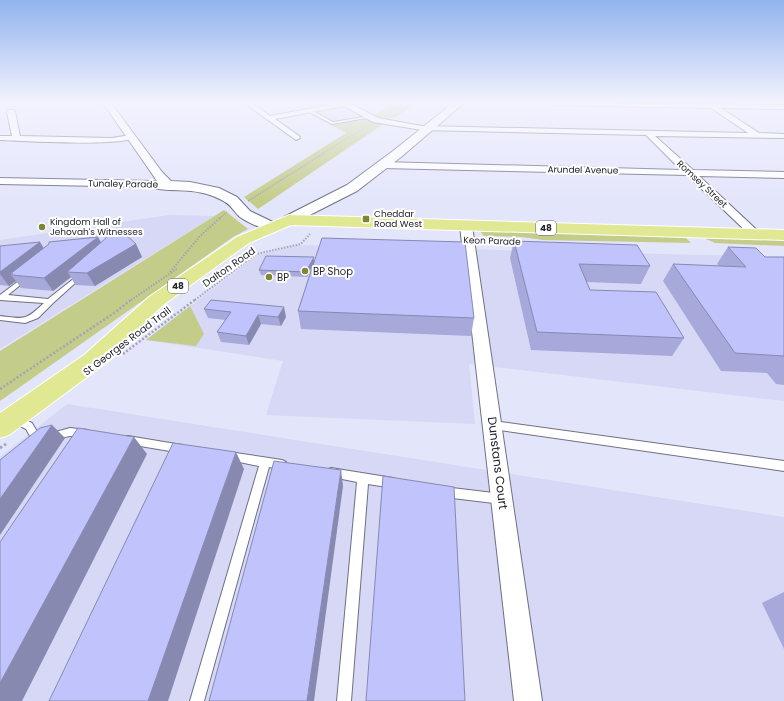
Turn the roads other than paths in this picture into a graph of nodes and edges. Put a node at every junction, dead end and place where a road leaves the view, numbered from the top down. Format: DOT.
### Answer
graph roads {
  1 [pos="293,136"];
  2 [pos="417,136"];
  3 [pos="651,136"];
  4 [pos="131,137"];
  5 [pos="0,138"];
  6 [pos="16,138"];
  7 [pos="296,138"];
  8 [pos="382,165"];
  9 [pos="690,172"];
  10 [pos="784,175"];
  11 [pos="159,181"];
  12 [pos="0,182"];
  13 [pos="352,188"];
  14 [pos="295,230"];
  15 [pos="688,232"];
  16 [pos="467,233"];
  17 [pos="755,234"];
  18 [pos="784,235"];
  19 [pos="701,247"];
  20 [pos="784,250"];
  21 [pos="86,270"];
  22 [pos="30,274"];
  23 [pos="0,297"];
  24 [pos="50,301"];
  25 [pos="0,318"];
  26 [pos="14,424"];
  27 [pos="493,424"];
  28 [pos="118,438"];
  29 [pos="80,447"];
  30 [pos="171,447"];
  31 [pos="194,451"];
  32 [pos="218,455"];
  33 [pos="164,461"];
  34 [pos="265,462"];
  35 [pos="784,466"];
  36 [pos="295,467"];
  37 [pos="318,471"];
  38 [pos="363,478"];
  39 [pos="402,485"];
  40 [pos="433,490"];
  41 [pos="503,499"];
  42 [pos="197,701"];
  43 [pos="344,701"];
  44 [pos="528,701"];
  1 -- 7 [label="street"];
  2 -- 8 [label="main road"];
  3 -- 9 [label="street, Romsey Street"];
  4 -- 6 [label="street"];
  4 -- 11 [label="street"];
  5 -- 6 [label="street"];
  8 -- 9 [label="street, Arundel Avenue"];
  8 -- 13 [label="main road"];
  9 -- 10 [label="street, Arundel Avenue"];
  9 -- 17 [label="street, Romsey Street"];
  11 -- 12 [label="street, Tunaley Parade"];
  11 -- 14 [label="street, Tunaley Parade"];
  13 -- 14 [label="main road"];
  13 -- 14 [label="main road"];
  14 -- 16 [label="main road, Keon Parade / 48"];
  14 -- 26 [label="main road, Dalton Road / 48"];
  15 -- 16 [label="main road, Keon Parade / 48"];
  15 -- 17 [label="main road, Keon Parade / 48"];
  15 -- 19 [label="main road"];
  16 -- 19 [label="main road, Keon Parade / 48"];
  16 -- 27 [label="street, Dunstans Court"];
  17 -- 18 [label="main road, Keon Parade / 48"];
  19 -- 20 [label="main road, Keon Parade / 48"];
  21 -- 24 [label="lane"];
  22 -- 23 [label="lane"];
  23 -- 24 [label="lane"];
  24 -- 25 [label="lane"];
  26 -- 29 [label="lane"];
  27 -- 35 [label="lane"];
  27 -- 41 [label="street, Dunstans Court"];
  28 -- 30 [label="lane"];
  30 -- 31 [label="lane"];
  30 -- 33 [label="lane"];
  32 -- 34 [label="lane"];
  34 -- 36 [label="lane"];
  34 -- 42 [label="lane"];
  37 -- 38 [label="lane"];
  38 -- 39 [label="lane"];
  38 -- 43 [label="lane"];
  40 -- 41 [label="lane"];
  41 -- 44 [label="street, Dunstans Court"];
}
